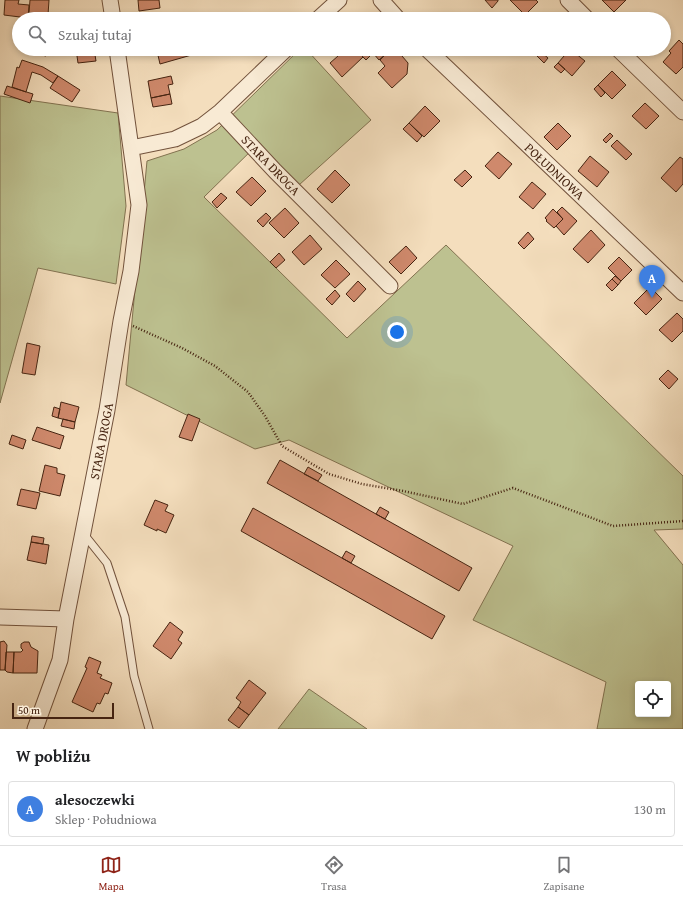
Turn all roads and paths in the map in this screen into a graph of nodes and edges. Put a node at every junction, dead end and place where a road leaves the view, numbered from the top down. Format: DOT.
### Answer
graph roads {
  1 [pos="110,0"];
  2 [pos="339,0"];
  3 [pos="381,0"];
  4 [pos="568,0"];
  5 [pos="112,12"];
  6 [pos="326,12"];
  7 [pos="392,12"];
  8 [pos="580,12"];
  9 [pos="118,56"];
  10 [pos="279,56"];
  11 [pos="434,56"];
  12 [pos="625,56"];
  13 [pos="220,112"];
  14 [pos="683,112"];
  15 [pos="131,148"];
  16 [pos="390,286"];
  17 [pos="683,293"];
  18 [pos="121,321"];
  19 [pos="683,521"];
  20 [pos="83,533"];
  21 [pos="0,617"];
  22 [pos="66,619"];
  23 [pos="35,729"];
  24 [pos="149,729"];
  1 -- 5 [label="street"];
  2 -- 6 [label="street"];
  3 -- 7 [label="street"];
  4 -- 8 [label="street"];
  9 -- 15 [label="street, STARA DROGA"];
  10 -- 13 [label="street"];
  11 -- 17 [label="street, POŁUDNIOWA"];
  12 -- 14 [label="street"];
  13 -- 15 [label="street"];
  13 -- 16 [label="street, STARA DROGA"];
  15 -- 18 [label="street, STARA DROGA"];
  18 -- 19 [label="path"];
  18 -- 20 [label="street, STARA DROGA"];
  20 -- 22 [label="street, STARA DROGA"];
  20 -- 24 [label="lane"];
  21 -- 22 [label="street"];
  22 -- 23 [label="street, STARA DROGA"];
}
